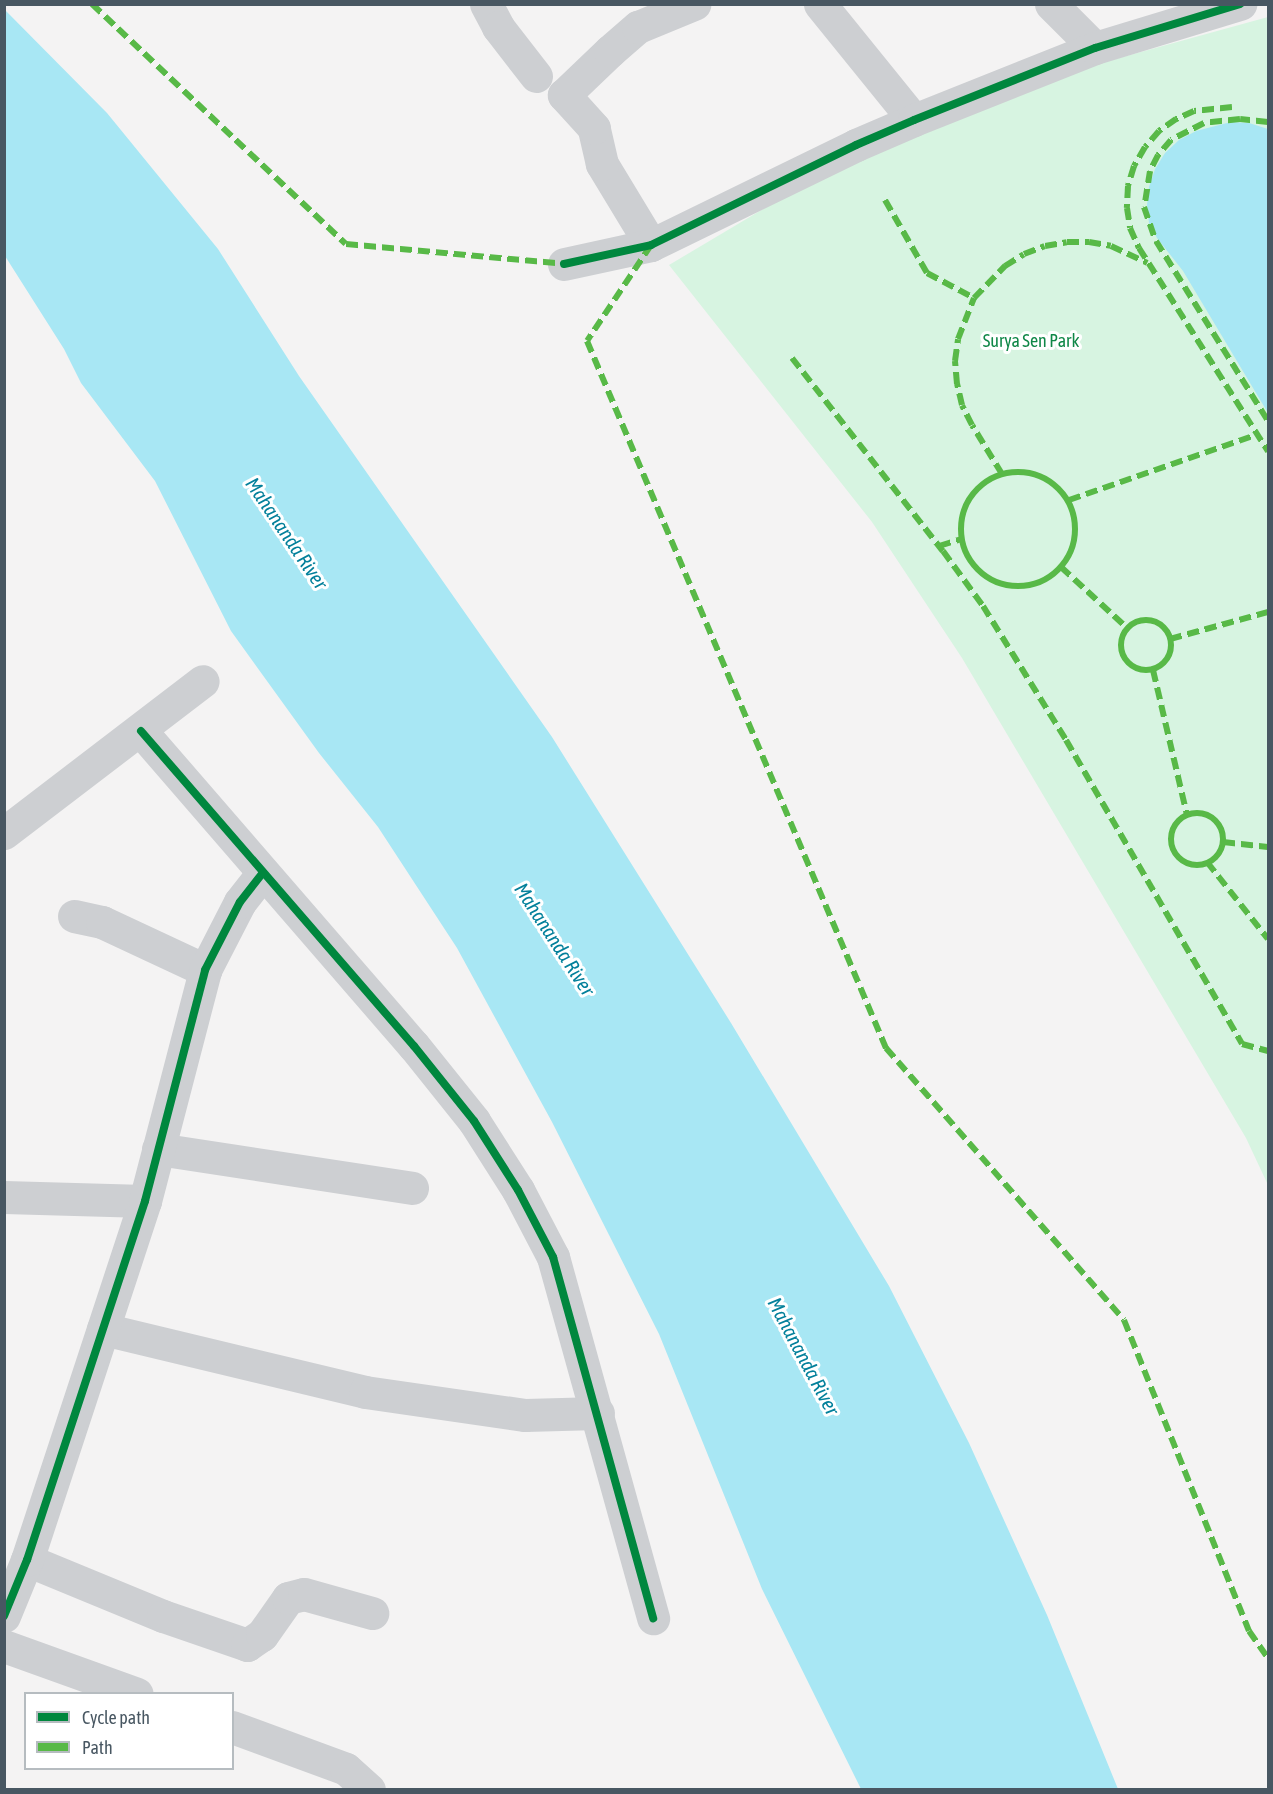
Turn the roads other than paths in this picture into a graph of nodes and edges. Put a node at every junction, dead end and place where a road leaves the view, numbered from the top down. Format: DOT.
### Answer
graph roads {
  1 [pos="486,4"];
  2 [pos="820,4"];
  3 [pos="1052,4"];
  4 [pos="1240,4"];
  5 [pos="691,5"];
  6 [pos="1095,48"];
  7 [pos="536,76"];
  8 [pos="914,120"];
  9 [pos="651,245"];
  10 [pos="564,264"];
  11 [pos="203,681"];
  12 [pos="141,731"];
  13 [pos="4,833"];
  14 [pos="263,873"];
  15 [pos="74,916"];
  16 [pos="205,970"];
  17 [pos="159,1149"];
  18 [pos="412,1188"];
  19 [pos="4,1197"];
  20 [pos="145,1201"];
  21 [pos="103,1329"];
  22 [pos="598,1413"];
  23 [pos="27,1560"];
  24 [pos="372,1613"];
  25 [pos="4,1616"];
  26 [pos="653,1618"];
  27 [pos="4,1646"];
  28 [pos="131,1692"];
  29 [pos="234,1728"];
  30 [pos="369,1790"];
  1 -- 7 [label="street"];
  2 -- 8 [label="street"];
  3 -- 6 [label="street"];
  4 -- 6 [label="street"];
  5 -- 9 [label="street"];
  6 -- 8 [label="street"];
  8 -- 9 [label="street"];
  9 -- 10 [label="street"];
  11 -- 12 [label="street"];
  12 -- 13 [label="street"];
  12 -- 14 [label="street"];
  14 -- 16 [label="street"];
  14 -- 22 [label="street"];
  15 -- 16 [label="street"];
  16 -- 17 [label="street"];
  17 -- 18 [label="street"];
  17 -- 20 [label="street"];
  19 -- 20 [label="street"];
  20 -- 21 [label="street"];
  21 -- 22 [label="street"];
  21 -- 23 [label="street"];
  22 -- 26 [label="street"];
  23 -- 24 [label="street"];
  23 -- 25 [label="street"];
  27 -- 28 [label="street"];
  29 -- 30 [label="street"];
}
